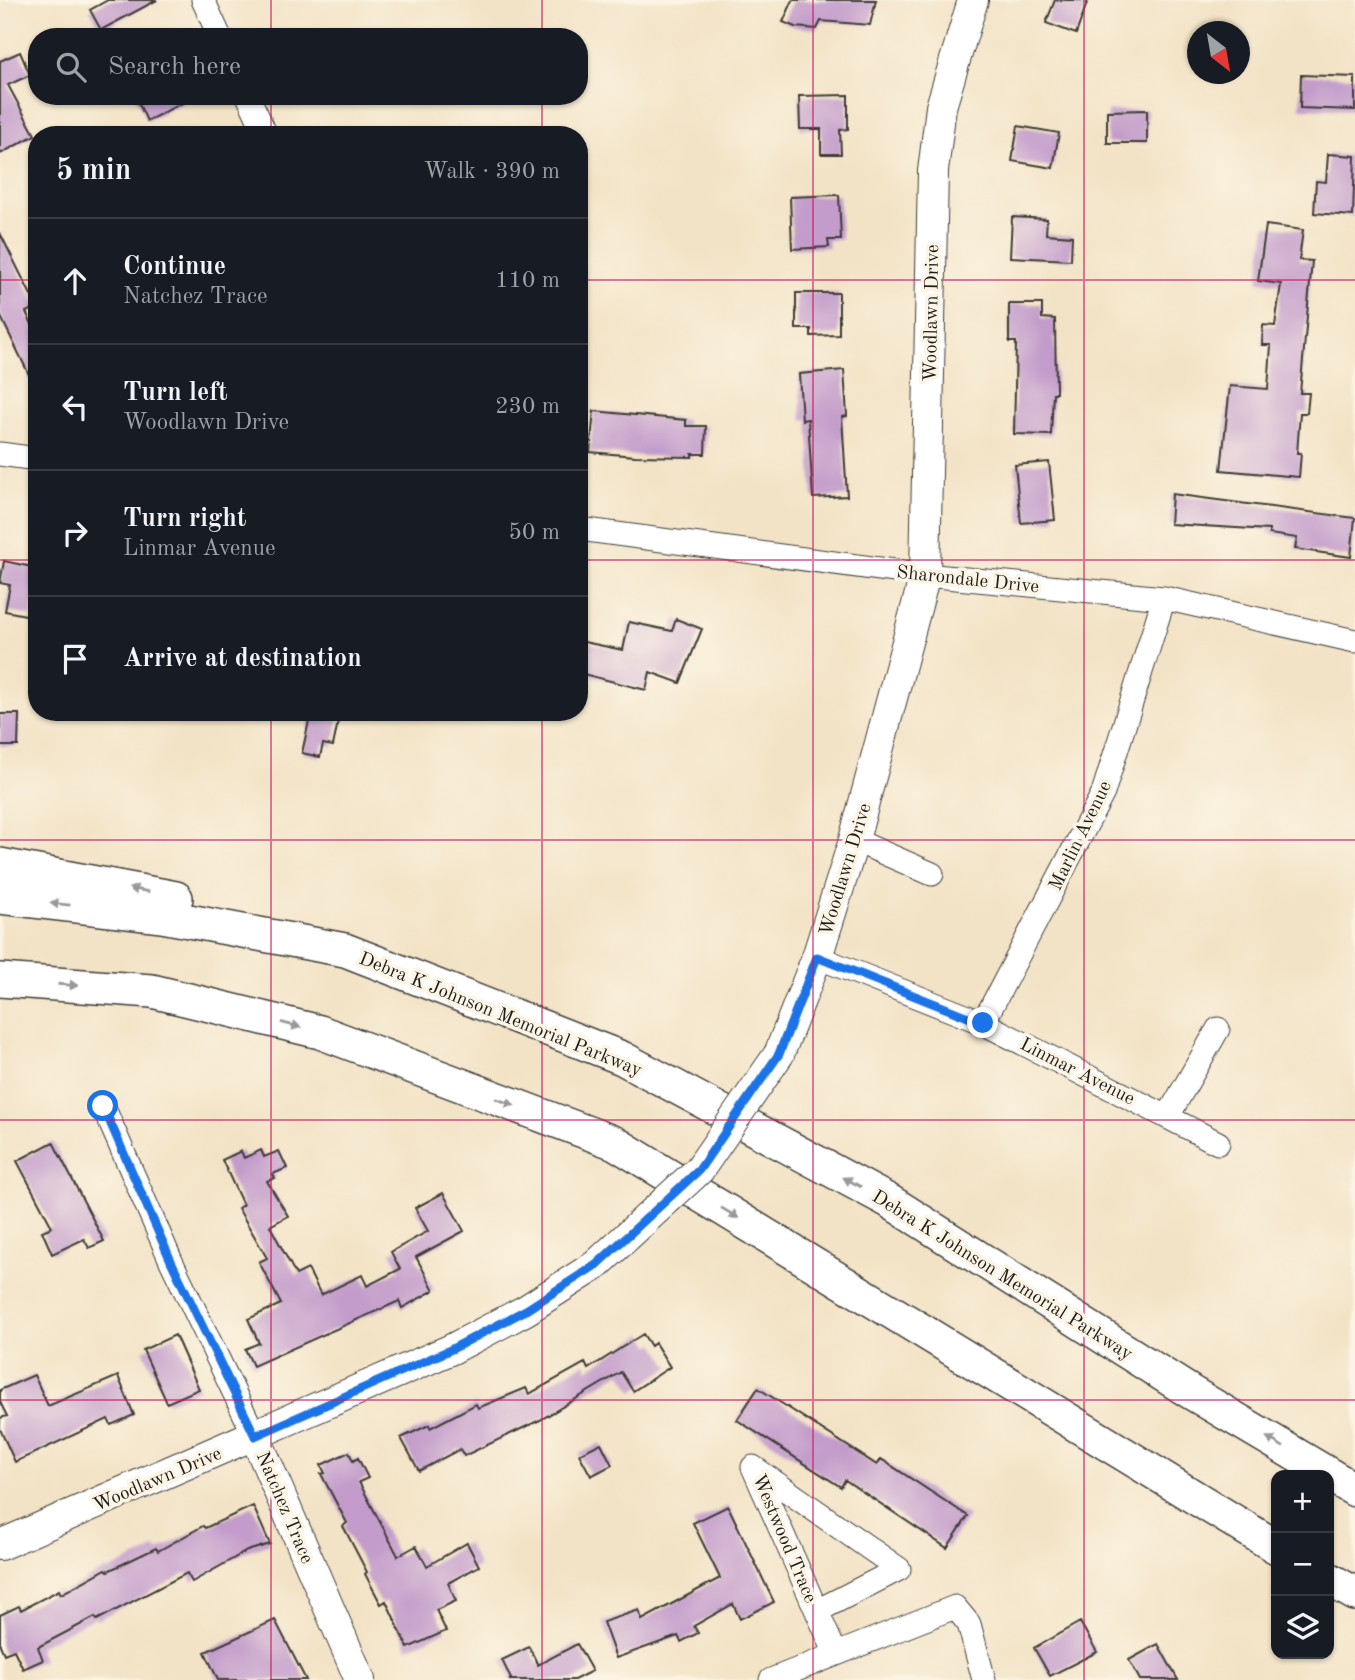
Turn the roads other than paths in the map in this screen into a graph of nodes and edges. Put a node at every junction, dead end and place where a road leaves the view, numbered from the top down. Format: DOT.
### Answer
graph roads {
  1 [pos="203,0"];
  2 [pos="973,0"];
  3 [pos="216,28"];
  4 [pos="252,105"];
  5 [pos="262,126"];
  6 [pos="0,454"];
  7 [pos="28,458"];
  8 [pos="588,530"];
  9 [pos="925,575"];
  10 [pos="1164,598"];
  11 [pos="1355,641"];
  12 [pos="854,840"];
  13 [pos="0,865"];
  14 [pos="932,874"];
  15 [pos="0,897"];
  16 [pos="345,950"];
  17 [pos="817,957"];
  18 [pos="0,980"];
  19 [pos="983,1023"];
  20 [pos="1218,1029"];
  21 [pos="103,1106"];
  22 [pos="1168,1116"];
  23 [pos="1218,1143"];
  24 [pos="255,1436"];
  25 [pos="1355,1490"];
  26 [pos="0,1545"];
  27 [pos="1271,1545"];
  28 [pos="1334,1582"];
  29 [pos="1355,1594"];
  30 [pos="817,1611"];
  31 [pos="835,1652"];
  32 [pos="360,1680"];
  33 [pos="771,1680"];
  34 [pos="984,1680"];
  1 -- 3 [label="street"];
  2 -- 9 [label="main road, Woodlawn Drive"];
  4 -- 5 [label="street"];
  6 -- 7 [label="street"];
  8 -- 9 [label="street, Sharondale Drive"];
  9 -- 10 [label="street, Sharondale Drive"];
  9 -- 12 [label="main road, Woodlawn Drive"];
  10 -- 11 [label="street, Sharondale Drive"];
  10 -- 19 [label="street, Marlin Avenue"];
  12 -- 14 [label="street"];
  12 -- 17 [label="main road, Woodlawn Drive"];
  16 -- 13 [label="highway, one-way"];
  16 -- 15 [label="highway, Debra K Johnson Memorial Parkway, one-way"];
  25 -- 16 [label="highway, Debra K Johnson Memorial Parkway, one-way"];
  17 -- 19 [label="street, Linmar Avenue"];
  17 -- 24 [label="main road, Woodlawn Drive, bridge"];
  18 -- 27 [label="highway, one-way"];
  19 -- 22 [label="street, Linmar Avenue"];
  20 -- 22 [label="street"];
  21 -- 24 [label="street, Natchez Trace"];
  22 -- 23 [label="street, Linmar Avenue"];
  24 -- 26 [label="main road, Woodlawn Drive"];
  24 -- 32 [label="main road, Natchez Trace"];
  28 -- 29 [label="highway"];
  30 -- 30 [label="street, Westwood Trace"];
  30 -- 31 [label="street, Westwood Trace"];
  31 -- 33 [label="street"];
  31 -- 34 [label="street"];
}
